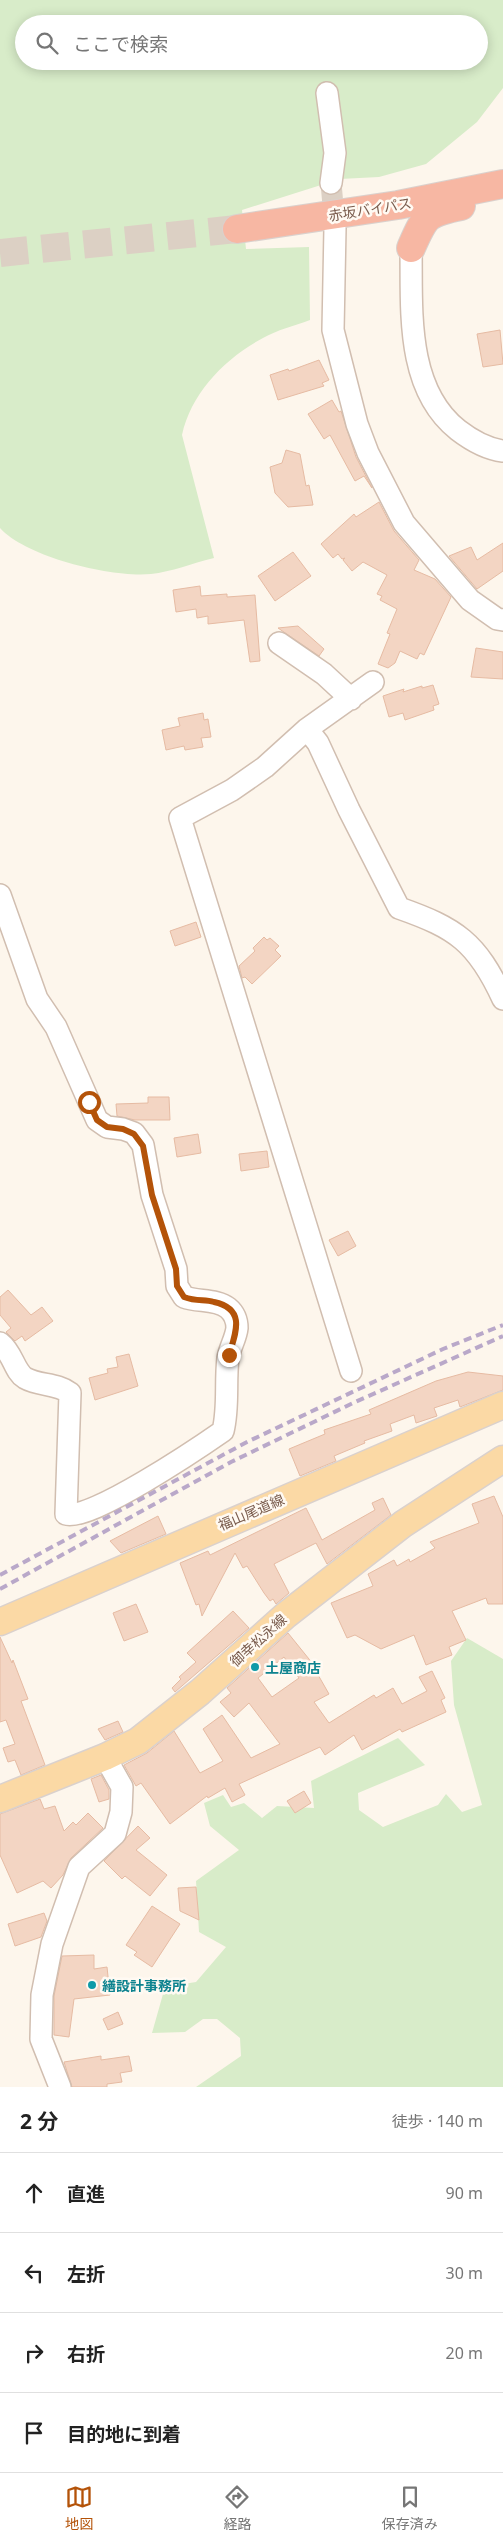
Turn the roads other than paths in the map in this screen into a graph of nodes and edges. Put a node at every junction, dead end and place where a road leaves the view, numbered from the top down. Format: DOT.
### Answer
graph roads {
  1 [pos="327,93"];
  2 [pos="503,166"];
  3 [pos="332,183"];
  4 [pos="503,184"];
  5 [pos="503,197"];
  6 [pos="344,220"];
  7 [pos="292,221"];
  8 [pos="236,228"];
  9 [pos="410,248"];
  10 [pos="503,451"];
  11 [pos="503,620"];
  12 [pos="279,643"];
  13 [pos="373,682"];
  14 [pos="351,699"];
  15 [pos="307,729"];
  16 [pos="0,894"];
  17 [pos="503,999"];
  18 [pos="0,1343"];
  19 [pos="351,1371"];
  20 [pos="503,1405"];
  21 [pos="503,1458"];
  22 [pos="0,1622"];
  23 [pos="105,1757"];
  24 [pos="0,1799"];
  25 [pos="60,2087"];
  1 -- 3 [label="street"];
  2 -- 7 [label="highway"];
  4 -- 6 [label="highway, 赤坂バイパス"];
  5 -- 9 [label="highway"];
  6 -- 7 [label="highway, 赤坂バイパス"];
  6 -- 9 [label="highway"];
  6 -- 11 [label="street"];
  7 -- 8 [label="highway, 赤坂バイパス"];
  9 -- 10 [label="street"];
  12 -- 14 [label="street"];
  13 -- 14 [label="street"];
  14 -- 15 [label="street"];
  15 -- 17 [label="street"];
  15 -- 19 [label="street"];
  16 -- 18 [label="street"];
  20 -- 22 [label="main road, 福山尾道線"];
  21 -- 23 [label="main road, 御幸松永線"];
  23 -- 24 [label="main road, 御幸松永線"];
  23 -- 25 [label="street"];
}
